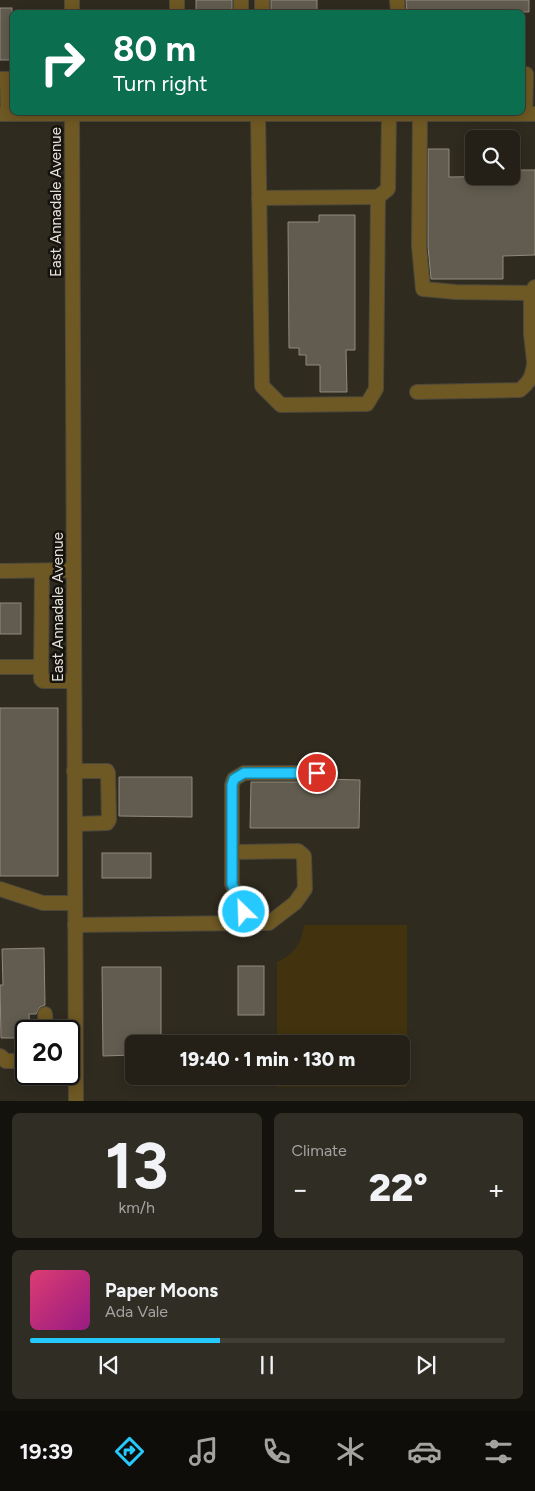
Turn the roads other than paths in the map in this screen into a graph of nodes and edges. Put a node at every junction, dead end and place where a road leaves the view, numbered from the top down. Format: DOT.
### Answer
graph roads {
  1 [pos="528,74"];
  2 [pos="0,79"];
  3 [pos="4,114"];
  4 [pos="530,114"];
  5 [pos="72,115"];
  6 [pos="264,115"];
  7 [pos="389,115"];
  8 [pos="413,115"];
  9 [pos="378,197"];
  10 [pos="259,198"];
  11 [pos="533,290"];
  12 [pos="535,360"];
  13 [pos="417,392"];
  14 [pos="74,570"];
  15 [pos="0,571"];
  16 [pos="42,571"];
  17 [pos="0,667"];
  18 [pos="41,667"];
  19 [pos="74,680"];
  20 [pos="74,770"];
  21 [pos="317,773"];
  22 [pos="75,824"];
  23 [pos="232,852"];
  24 [pos="0,889"];
  25 [pos="75,903"];
  26 [pos="249,923"];
  27 [pos="75,925"];
  28 [pos="45,1014"];
  29 [pos="45,1020"];
  30 [pos="73,1020"];
  31 [pos="0,1056"];
  32 [pos="15,1061"];
  33 [pos="74,1085"];
  34 [pos="76,1101"];
  1 -- 4 [label="street"];
  2 -- 3 [label="street"];
  5 -- 14 [label="street, East Annadale Avenue"];
  6 -- 10 [label="street"];
  7 -- 9 [label="street"];
  8 -- 11 [label="street"];
  9 -- 10 [label="street"];
  9 -- 10 [label="street"];
  11 -- 12 [label="street"];
  12 -- 13 [label="street"];
  14 -- 16 [label="street"];
  14 -- 19 [label="street, East Annadale Avenue"];
  15 -- 16 [label="street"];
  16 -- 18 [label="street"];
  17 -- 18 [label="street"];
  18 -- 19 [label="street"];
  19 -- 20 [label="street, East Annadale Avenue"];
  20 -- 22 [label="street, East Annadale Avenue"];
  20 -- 22 [label="street"];
  21 -- 23 [label="street"];
  22 -- 25 [label="street, East Annadale Avenue"];
  23 -- 26 [label="street"];
  23 -- 26 [label="street"];
  24 -- 25 [label="street"];
  25 -- 27 [label="street, East Annadale Avenue"];
  26 -- 27 [label="street"];
  27 -- 30 [label="street, East Annadale Avenue"];
  28 -- 29 [label="street"];
  31 -- 32 [label="street"];
  33 -- 34 [label="street, East Annadale Avenue"];
}
